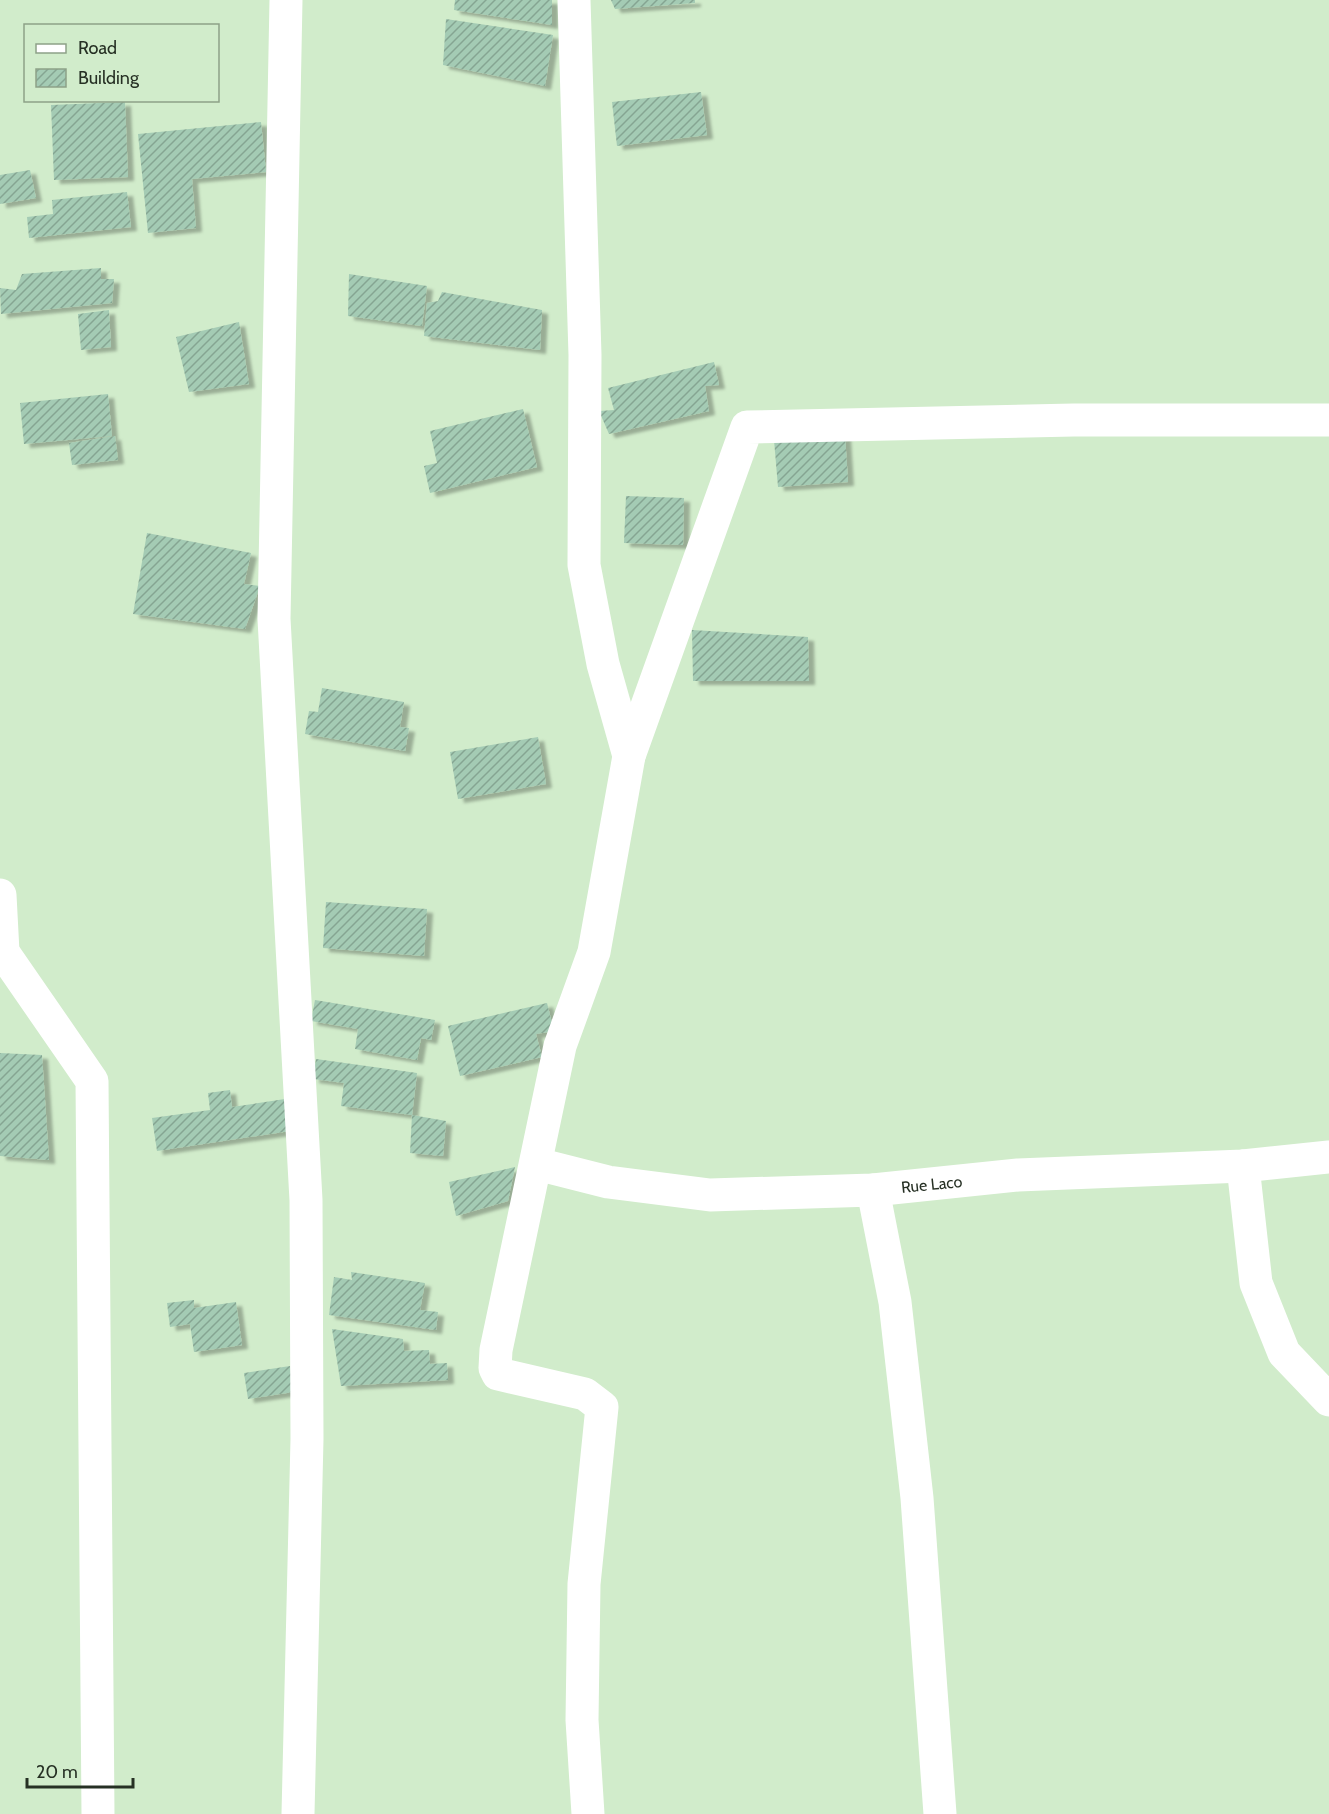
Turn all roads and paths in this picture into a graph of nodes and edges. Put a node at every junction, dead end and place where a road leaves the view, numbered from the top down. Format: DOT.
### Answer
graph roads {
  1 [pos="286,0"];
  2 [pos="573,0"];
  3 [pos="1329,420"];
  4 [pos="629,756"];
  5 [pos="0,895"];
  6 [pos="2,952"];
  7 [pos="1329,1157"];
  8 [pos="537,1164"];
  9 [pos="1243,1166"];
  10 [pos="873,1190"];
  11 [pos="1329,1400"];
  12 [pos="98,1814"];
  13 [pos="298,1814"];
  14 [pos="588,1814"];
  15 [pos="940,1814"];
  1 -- 13 [label="street"];
  2 -- 4 [label="street"];
  3 -- 4 [label="street"];
  4 -- 8 [label="street"];
  5 -- 6 [label="street"];
  6 -- 12 [label="street"];
  7 -- 9 [label="street, Rue Laco"];
  8 -- 10 [label="street, Rue Laco"];
  8 -- 14 [label="street"];
  9 -- 10 [label="street, Rue Laco"];
  9 -- 11 [label="street"];
  10 -- 15 [label="street"];
}
